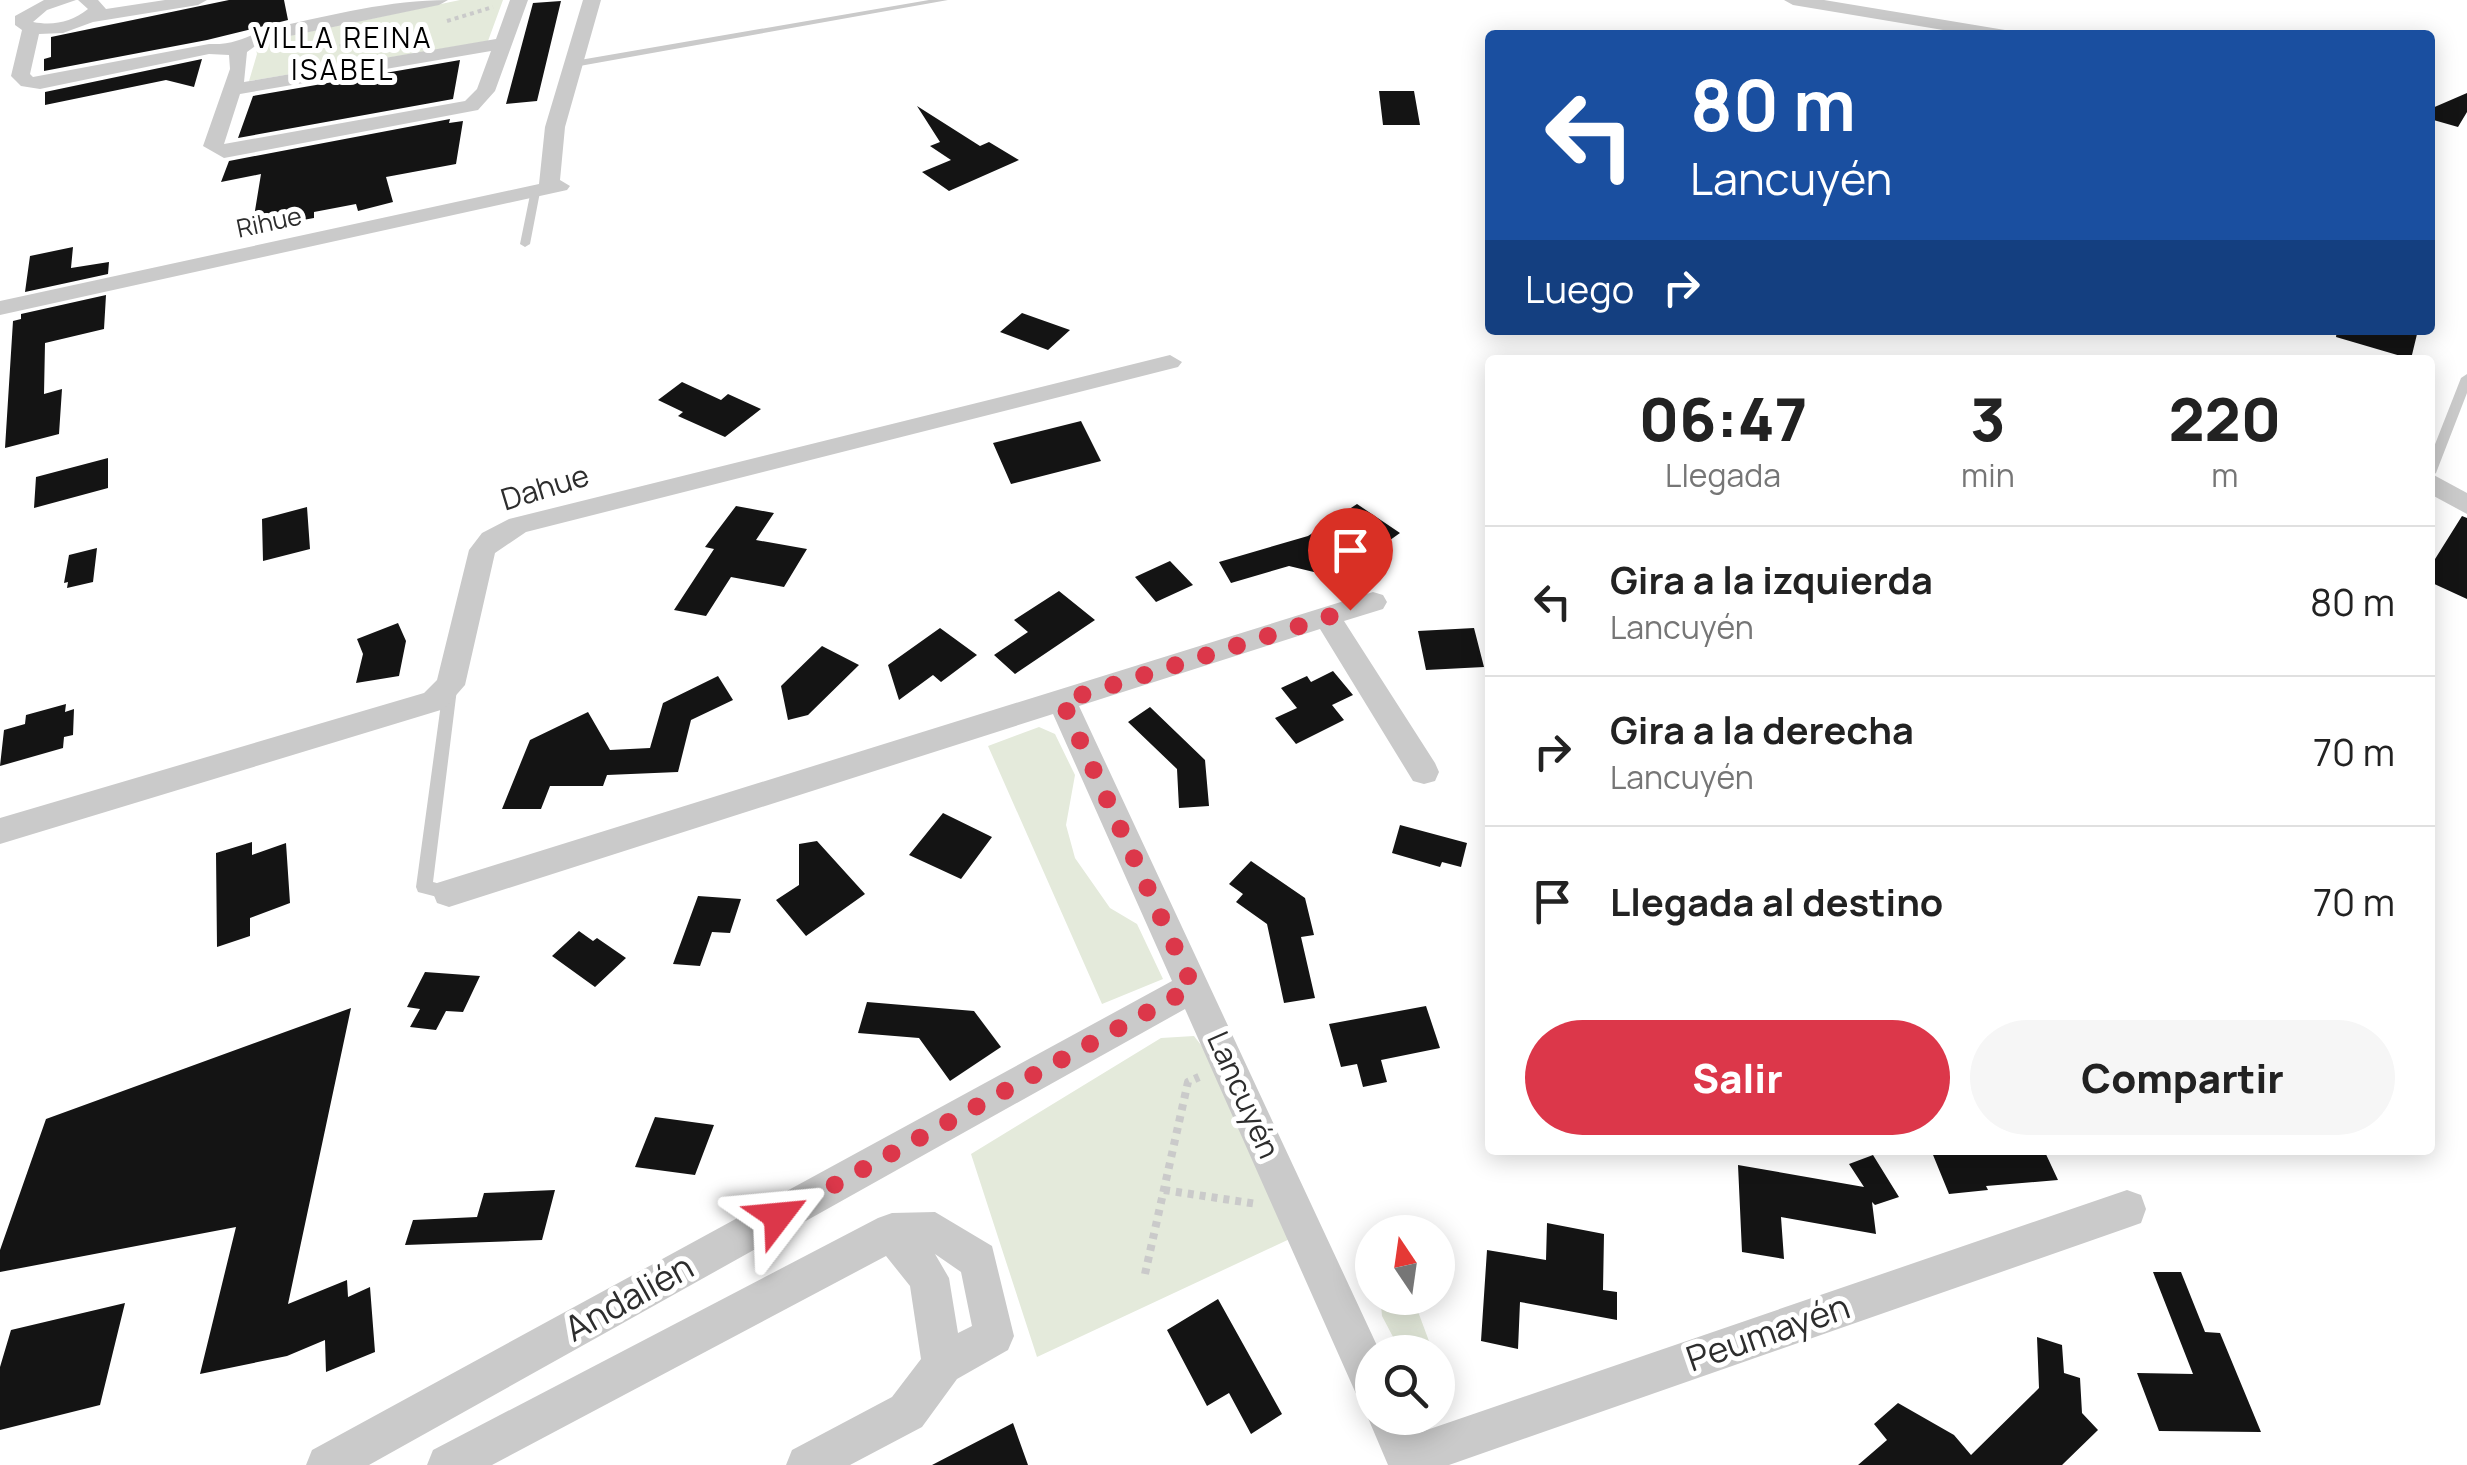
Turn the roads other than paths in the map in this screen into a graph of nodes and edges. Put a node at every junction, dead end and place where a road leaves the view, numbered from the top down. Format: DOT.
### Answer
graph roads {
  1 [pos="67,0"];
  2 [pos="198,0"];
  3 [pos="438,0"];
  4 [pos="592,0"];
  5 [pos="944,0"];
  6 [pos="1793,0"];
  7 [pos="1918,0"];
  8 [pos="509,3"];
  9 [pos="88,9"];
  10 [pos="1910,19"];
  11 [pos="15,22"];
  12 [pos="1975,30"];
  13 [pos="506,43"];
  14 [pos="238,50"];
  15 [pos="574,64"];
  16 [pos="232,90"];
  17 [pos="548,189"];
  18 [pos="525,244"];
  19 [pos="0,308"];
  20 [pos="1170,362"];
  21 [pos="2467,378"];
  22 [pos="2435,460"];
  23 [pos="2435,485"];
  24 [pos="2467,505"];
  25 [pos="1374,602"];
  26 [pos="1326,617"];
  27 [pos="450,685"];
  28 [pos="1062,701"];
  29 [pos="1424,772"];
  30 [pos="0,831"];
  31 [pos="449,893"];
  32 [pos="1193,987"];
  33 [pos="2128,1208"];
  34 [pos="1355,1343"];
  35 [pos="1397,1435"];
  36 [pos="1409,1462"];
  37 [pos="328,1465"];
  38 [pos="448,1465"];
  39 [pos="807,1465"];
  1 -- 11 [label="street"];
  2 -- 9 [label="street"];
  3 -- 14 [label="street"];
  4 -- 15 [label="street"];
  5 -- 15 [label="lane"];
  6 -- 10 [label="street"];
  7 -- 10 [label="street"];
  8 -- 13 [label="street"];
  9 -- 11 [label="street"];
  10 -- 12 [label="street"];
  11 -- 14 [label="street"];
  13 -- 16 [label="street"];
  13 -- 16 [label="street"];
  14 -- 16 [label="street"];
  15 -- 17 [label="street"];
  17 -- 18 [label="lane"];
  17 -- 19 [label="street, Rihue"];
  20 -- 27 [label="street, Dahue"];
  21 -- 22 [label="lane"];
  23 -- 24 [label="street"];
  25 -- 26 [label="street"];
  26 -- 28 [label="street"];
  26 -- 29 [label="street"];
  27 -- 30 [label="street"];
  27 -- 31 [label="lane"];
  28 -- 31 [label="street"];
  28 -- 32 [label="street, Lancuyén"];
  32 -- 34 [label="street, Lancuyén"];
  32 -- 37 [label="street, Andalién"];
  33 -- 36 [label="street, Peumayén"];
  35 -- 36 [label="street"];
  38 -- 39 [label="street"];
}
